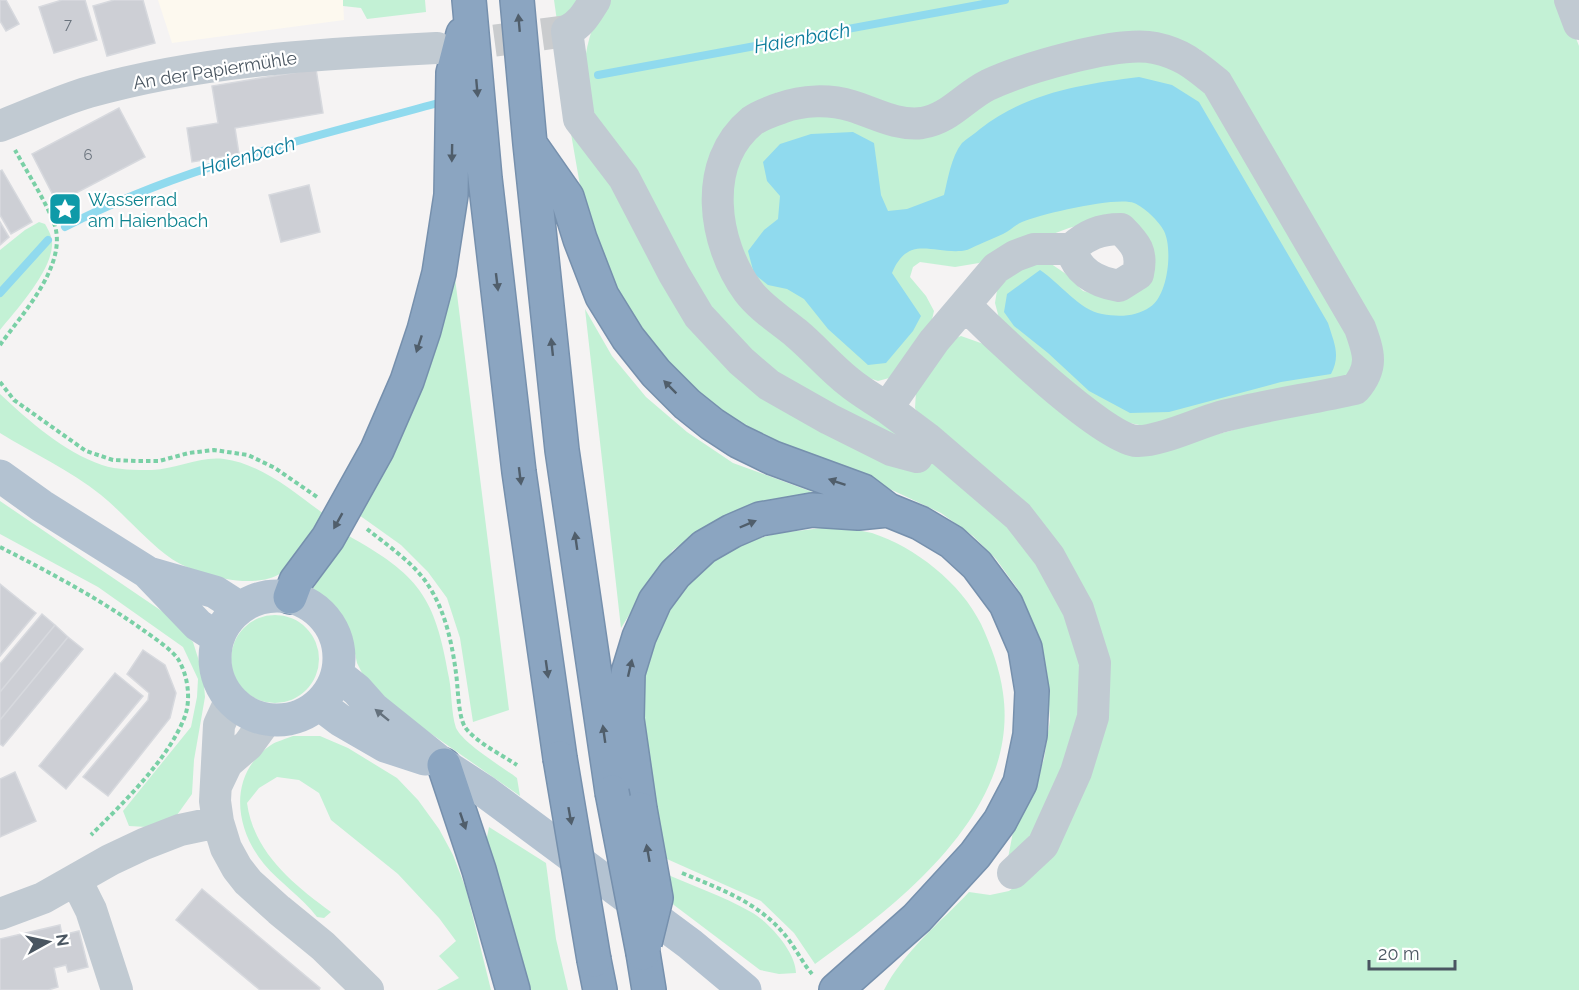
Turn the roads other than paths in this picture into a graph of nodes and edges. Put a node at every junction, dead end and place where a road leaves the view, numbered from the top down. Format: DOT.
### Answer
graph roads {
  1 [pos="517,0"];
  2 [pos="595,0"];
  3 [pos="1570,0"];
  4 [pos="469,4"];
  5 [pos="1579,24"];
  6 [pos="437,48"];
  7 [pos="1,126"];
  8 [pos="530,144"];
  9 [pos="1071,249"];
  10 [pos="965,306"];
  11 [pos="887,408"];
  12 [pos="927,438"];
  13 [pos="0,476"];
  14 [pos="888,510"];
  15 [pos="147,572"];
  16 [pos="290,597"];
  17 [pos="240,608"];
  18 [pos="218,638"];
  19 [pos="337,674"];
  20 [pos="230,701"];
  21 [pos="319,704"];
  22 [pos="267,719"];
  23 [pos="444,765"];
  24 [pos="217,784"];
  25 [pos="218,822"];
  26 [pos="1013,873"];
  27 [pos="76,880"];
  28 [pos="0,914"];
  29 [pos="882,950"];
  30 [pos="643,953"];
  31 [pos="597,975"];
  32 [pos="825,982"];
  33 [pos="117,990"];
  34 [pos="368,990"];
  35 [pos="513,990"];
  36 [pos="650,990"];
  37 [pos="745,990"];
  38 [pos="863,990"];
  8 -- 1 [label="highway, one-way"];
  2 -- 12 [label="street"];
  3 -- 5 [label="street"];
  4 -- 16 [label="highway, one-way"];
  4 -- 31 [label="highway, one-way, bridge"];
  6 -- 7 [label="street, An der Papiermühle"];
  14 -- 8 [label="highway, one-way"];
  30 -- 8 [label="highway, one-way, bridge"];
  9 -- 10 [label="street"];
  10 -- 11 [label="street"];
  10 -- 11 [label="street"];
  11 -- 12 [label="street"];
  12 -- 26 [label="street"];
  13 -- 15 [label="main road"];
  14 -- 29 [label="highway"];
  30 -- 14 [label="highway, one-way, bridge"];
  15 -- 17 [label="main road"];
  15 -- 18 [label="main road"];
  16 -- 17 [label="main road"];
  16 -- 19 [label="main road"];
  17 -- 18 [label="main road"];
  18 -- 20 [label="main road"];
  19 -- 21 [label="main road"];
  23 -- 19 [label="main road, one-way"];
  20 -- 22 [label="main road"];
  20 -- 24 [label="street"];
  21 -- 22 [label="main road"];
  21 -- 23 [label="main road"];
  22 -- 24 [label="street"];
  23 -- 35 [label="highway, one-way"];
  23 -- 37 [label="main road"];
  24 -- 25 [label="street"];
  25 -- 27 [label="street"];
  25 -- 34 [label="street"];
  27 -- 28 [label="street"];
  27 -- 33 [label="street"];
  29 -- 32 [label="highway"];
  29 -- 38 [label="highway"];
  30 -- 36 [label="highway"];
}
